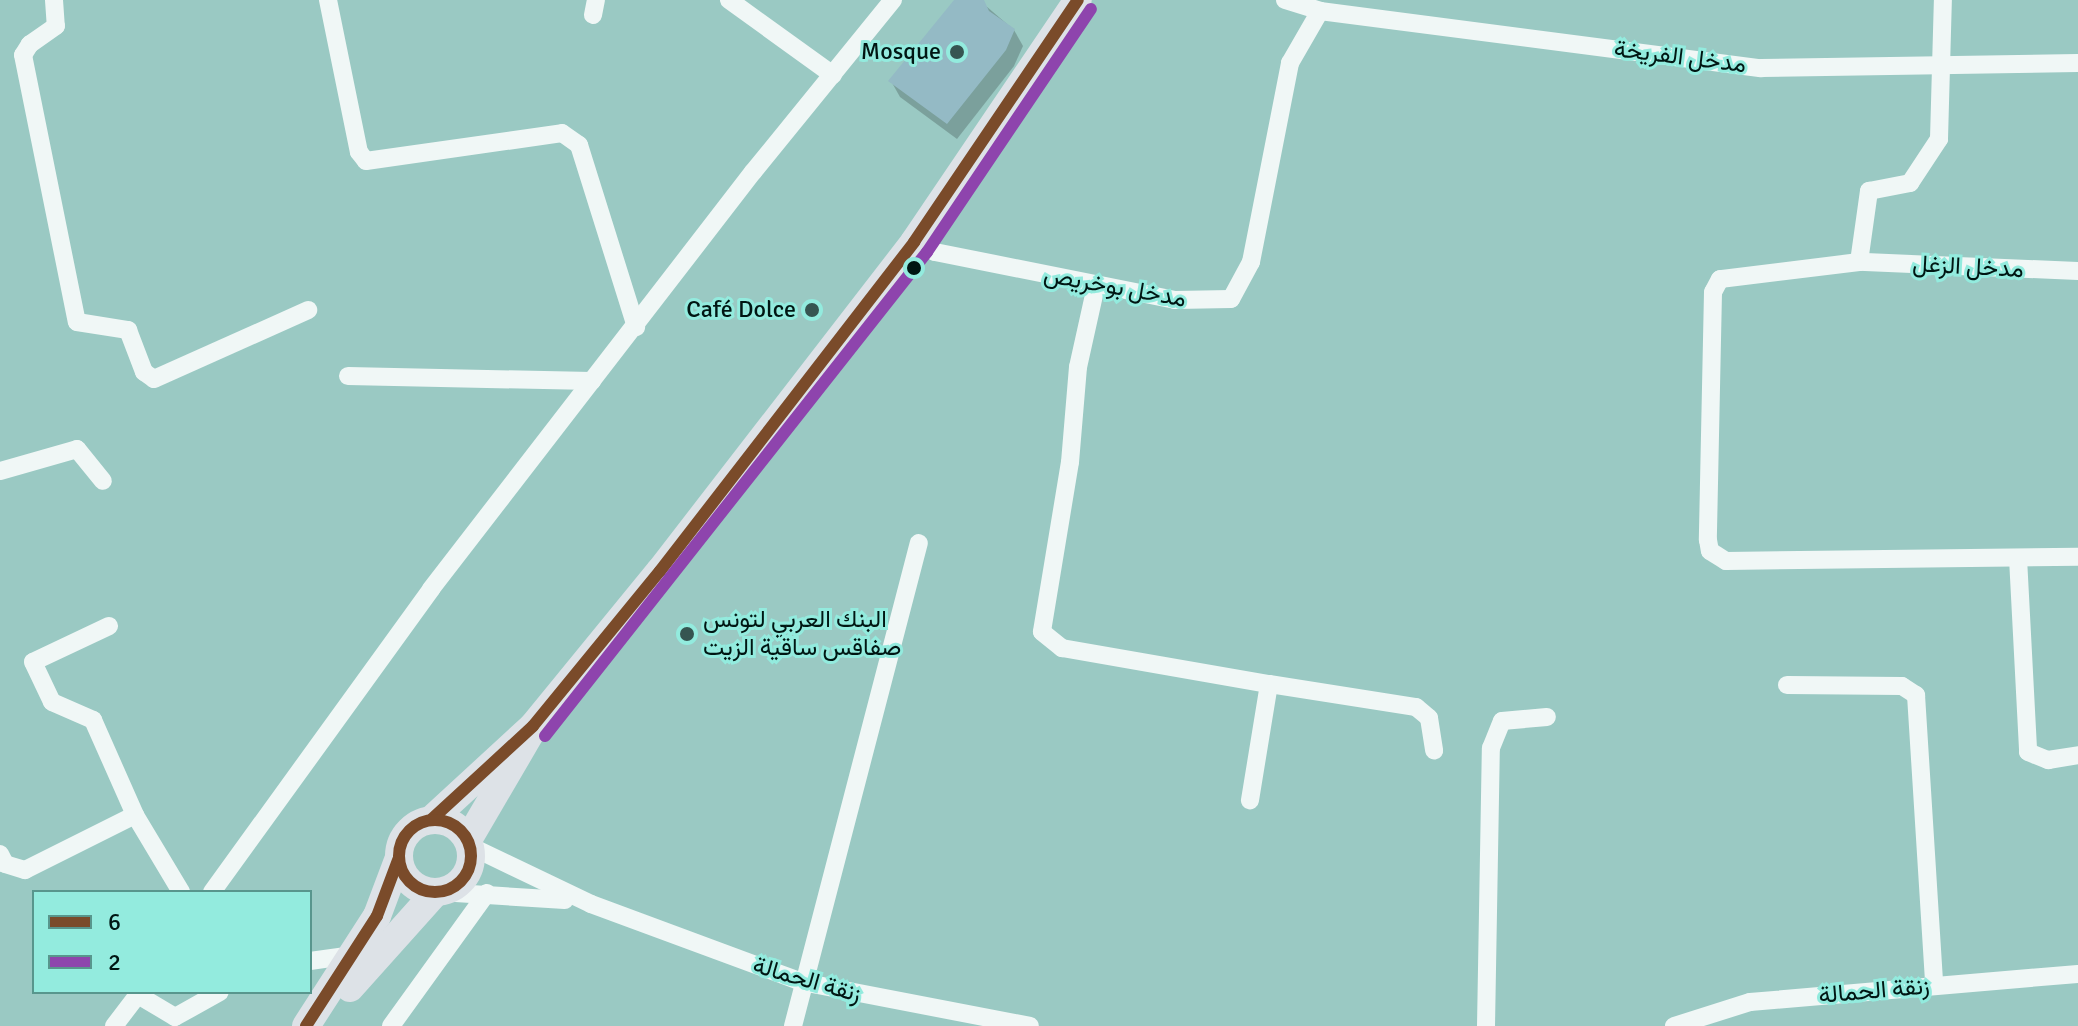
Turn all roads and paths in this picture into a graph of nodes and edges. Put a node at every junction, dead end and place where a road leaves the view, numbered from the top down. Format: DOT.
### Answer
graph roads {
  1 [pos="54,0"];
  2 [pos="328,0"];
  3 [pos="729,0"];
  4 [pos="893,0"];
  5 [pos="1078,0"];
  6 [pos="1285,0"];
  7 [pos="1943,0"];
  8 [pos="1320,11"];
  9 [pos="1938,63"];
  10 [pos="2078,63"];
  11 [pos="833,75"];
  12 [pos="924,247"];
  13 [pos="1859,262"];
  14 [pos="2078,271"];
  15 [pos="1096,286"];
  16 [pos="308,310"];
  17 [pos="636,327"];
  18 [pos="348,376"];
  19 [pos="592,381"];
  20 [pos="0,471"];
  21 [pos="103,481"];
  22 [pos="919,543"];
  23 [pos="2078,557"];
  24 [pos="2018,558"];
  25 [pos="109,626"];
  26 [pos="1269,684"];
  27 [pos="1787,685"];
  28 [pos="1547,717"];
  29 [pos="533,726"];
  30 [pos="1434,751"];
  31 [pos="2078,755"];
  32 [pos="1250,800"];
  33 [pos="135,815"];
  34 [pos="432,819"];
  35 [pos="469,843"];
  36 [pos="0,854"];
  37 [pos="398,860"];
  38 [pos="180,890"];
  39 [pos="213,890"];
  40 [pos="437,892"];
  41 [pos="487,893"];
  42 [pos="591,904"];
  43 [pos="352,955"];
  44 [pos="312,961"];
  45 [pos="2078,974"];
  46 [pos="802,982"];
  47 [pos="1934,985"];
  48 [pos="138,994"];
  49 [pos="141,994"];
  50 [pos="217,994"];
  51 [pos="182,1021"];
  52 [pos="114,1026"];
  53 [pos="306,1026"];
  54 [pos="320,1026"];
  55 [pos="391,1026"];
  56 [pos="793,1026"];
  57 [pos="1030,1026"];
  58 [pos="1486,1026"];
  59 [pos="1674,1026"];
  1 -- 16 [label="street"];
  2 -- 17 [label="street"];
  3 -- 11 [label="street"];
  4 -- 11 [label="street"];
  5 -- 12 [label="main road"];
  6 -- 8 [label="street, مدخل الفريخة"];
  7 -- 9 [label="street"];
  8 -- 9 [label="street, مدخل الفريخة"];
  8 -- 15 [label="street, مدخل بوخريص"];
  9 -- 10 [label="street, مدخل الفريخة"];
  9 -- 13 [label="street"];
  11 -- 17 [label="street"];
  12 -- 15 [label="street, مدخل بوخريص"];
  12 -- 29 [label="main road"];
  13 -- 14 [label="street, مدخل الزغل"];
  13 -- 24 [label="street, مدخل الزغل"];
  15 -- 26 [label="street"];
  17 -- 19 [label="street"];
  18 -- 19 [label="street"];
  19 -- 39 [label="street"];
  20 -- 21 [label="street"];
  22 -- 46 [label="street"];
  23 -- 24 [label="street"];
  24 -- 31 [label="street"];
  25 -- 33 [label="street"];
  26 -- 30 [label="street"];
  26 -- 32 [label="street"];
  27 -- 47 [label="street"];
  28 -- 58 [label="street"];
  29 -- 34 [label="main road"];
  29 -- 35 [label="main road"];
  33 -- 36 [label="street"];
  33 -- 38 [label="street"];
  34 -- 35 [label="main road"];
  34 -- 37 [label="main road"];
  35 -- 40 [label="main road"];
  35 -- 42 [label="street"];
  37 -- 40 [label="main road"];
  37 -- 43 [label="main road"];
  40 -- 41 [label="street"];
  40 -- 54 [label="main road"];
  41 -- 42 [label="street"];
  41 -- 55 [label="street"];
  42 -- 46 [label="street, زنقة الحمالة"];
  43 -- 44 [label="street"];
  43 -- 53 [label="main road"];
  45 -- 47 [label="street, زنقة الحمالة"];
  46 -- 56 [label="street"];
  46 -- 57 [label="street, زنقة الحمالة"];
  47 -- 59 [label="street, زنقة الحمالة"];
  48 -- 52 [label="street"];
  49 -- 51 [label="street"];
  50 -- 51 [label="street"];
}
